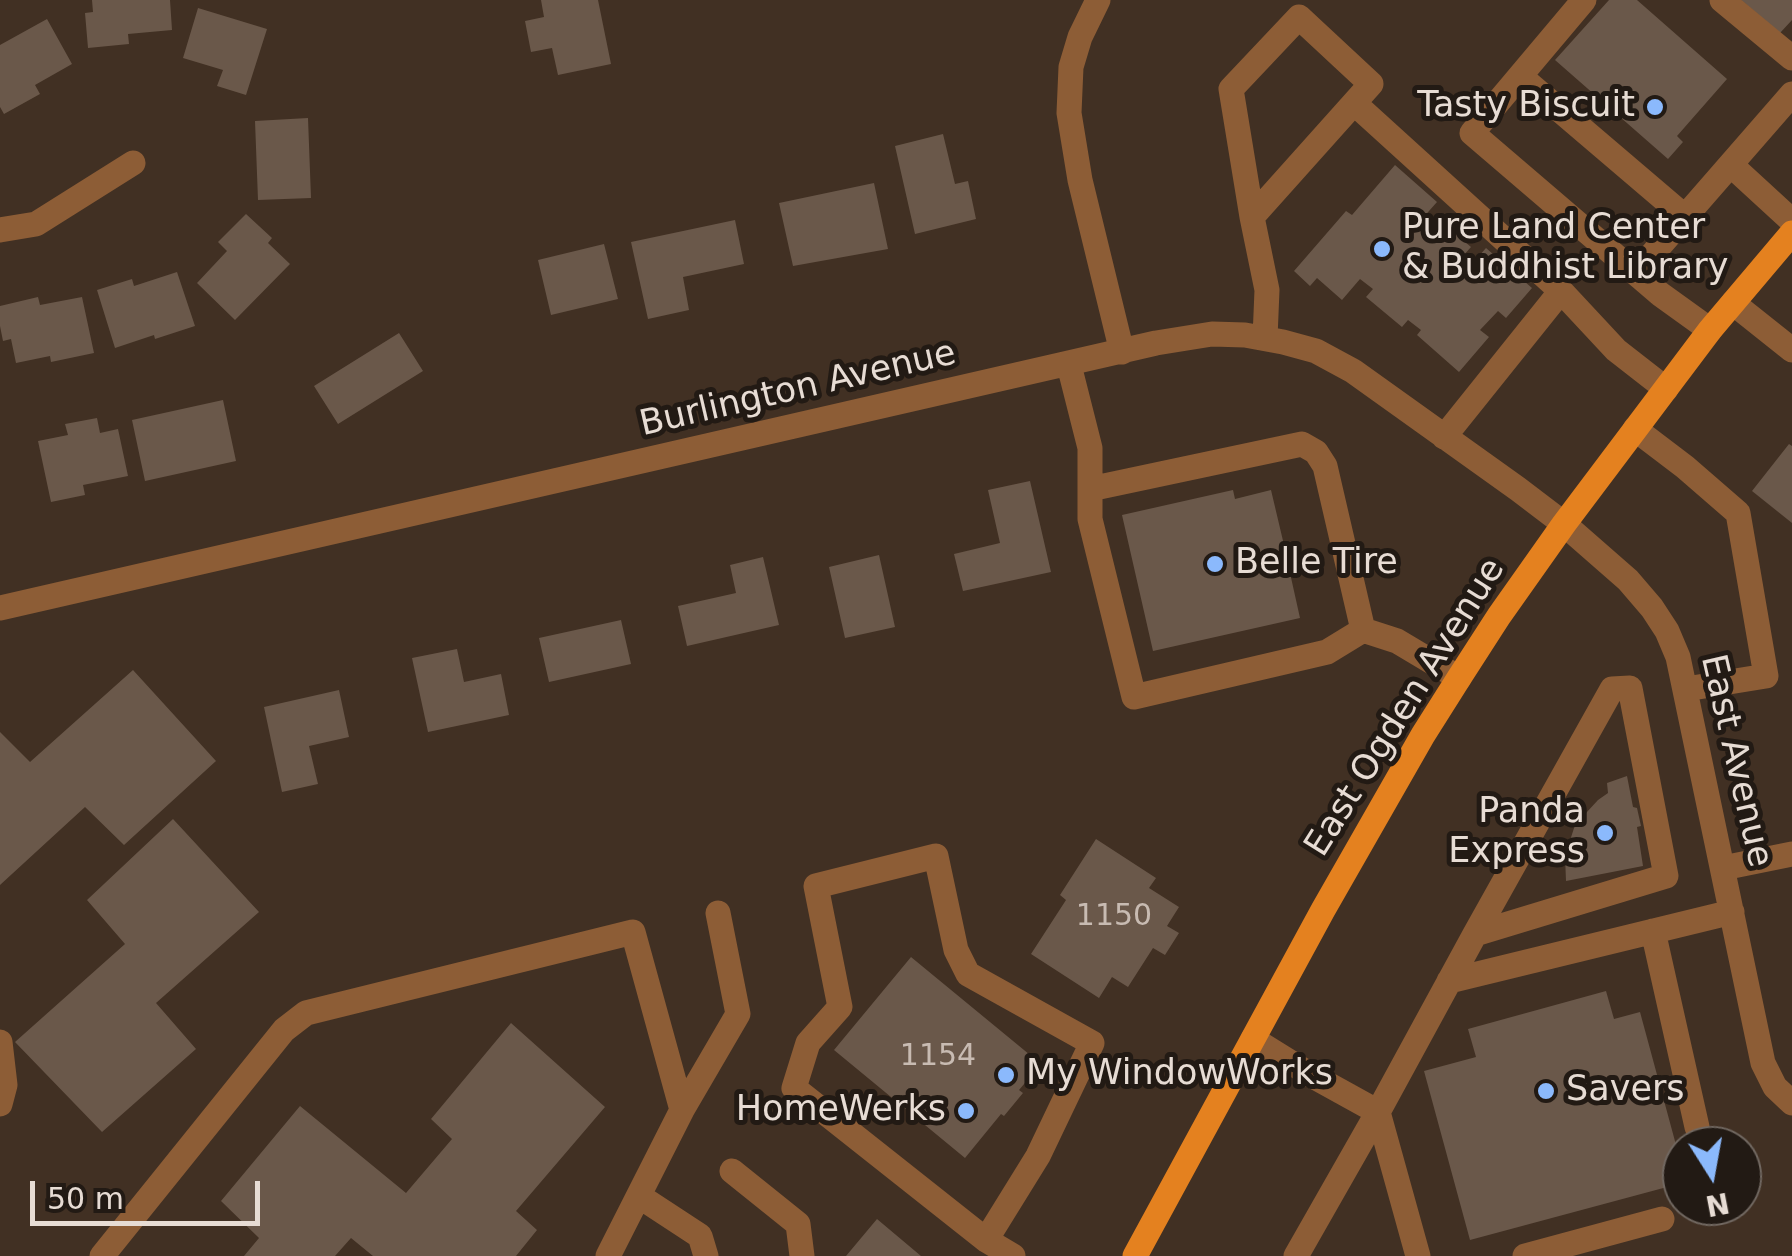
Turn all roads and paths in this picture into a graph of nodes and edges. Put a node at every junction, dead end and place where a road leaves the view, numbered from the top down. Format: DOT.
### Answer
graph roads {
  1 [pos="1098,0"];
  2 [pos="1584,0"];
  3 [pos="1722,0"];
  4 [pos="1792,58"];
  5 [pos="1520,76"];
  6 [pos="1792,94"];
  7 [pos="1354,103"];
  8 [pos="133,164"];
  9 [pos="1731,164"];
  10 [pos="1684,216"];
  11 [pos="1252,217"];
  12 [pos="1792,221"];
  13 [pos="0,230"];
  14 [pos="1792,233"];
  15 [pos="1636,274"];
  16 [pos="1561,291"];
  17 [pos="1733,303"];
  18 [pos="1710,330"];
  19 [pos="1265,338"];
  20 [pos="1792,350"];
  21 [pos="1122,352"];
  22 [pos="1069,365"];
  23 [pos="1666,389"];
  24 [pos="1636,430"];
  25 [pos="1444,437"];
  26 [pos="1090,489"];
  27 [pos="1564,524"];
  28 [pos="1,605"];
  29 [pos="1363,630"];
  30 [pos="1459,678"];
  31 [pos="1686,689"];
  32 [pos="1792,854"];
  33 [pos="1723,868"];
  34 [pos="1732,912"];
  35 [pos="718,914"];
  36 [pos="1653,931"];
  37 [pos="1475,934"];
  38 [pos="1449,981"];
  39 [pos="1253,1039"];
  40 [pos="0,1042"];
  41 [pos="1792,1103"];
  42 [pos="0,1104"];
  43 [pos="682,1110"];
  44 [pos="1378,1112"];
  45 [pos="1697,1126"];
  46 [pos="732,1170"];
  47 [pos="639,1196"];
  48 [pos="1662,1220"];
  49 [pos="986,1240"];
  50 [pos="102,1256"];
  51 [pos="608,1256"];
  52 [pos="706,1256"];
  53 [pos="802,1256"];
  54 [pos="1013,1256"];
  55 [pos="1135,1256"];
  56 [pos="1296,1256"];
  57 [pos="1418,1256"];
  58 [pos="1525,1256"];
  1 -- 21 [label="street"];
  2 -- 5 [label="street"];
  3 -- 4 [label="street"];
  5 -- 10 [label="street"];
  5 -- 15 [label="street"];
  6 -- 9 [label="street"];
  7 -- 11 [label="street"];
  7 -- 11 [label="street"];
  7 -- 16 [label="street"];
  8 -- 13 [label="street"];
  9 -- 10 [label="street"];
  9 -- 12 [label="street"];
  10 -- 15 [label="street"];
  11 -- 19 [label="street"];
  14 -- 17 [label="main road, East Ogden Avenue"];
  15 -- 18 [label="street"];
  16 -- 23 [label="street"];
  16 -- 25 [label="street"];
  17 -- 18 [label="main road, East Ogden Avenue"];
  17 -- 20 [label="street"];
  18 -- 23 [label="main road, East Ogden Avenue"];
  19 -- 21 [label="street, Burlington Avenue"];
  19 -- 25 [label="street, Burlington Avenue"];
  21 -- 22 [label="street, Burlington Avenue"];
  22 -- 26 [label="street"];
  22 -- 28 [label="street, Burlington Avenue"];
  23 -- 24 [label="main road, East Ogden Avenue"];
  24 -- 27 [label="main road, East Ogden Avenue"];
  24 -- 31 [label="street"];
  25 -- 27 [label="street, Burlington Avenue"];
  26 -- 29 [label="street"];
  26 -- 29 [label="street"];
  27 -- 30 [label="main road, East Ogden Avenue"];
  27 -- 31 [label="street, East Avenue"];
  29 -- 30 [label="street"];
  30 -- 39 [label="main road, East Ogden Avenue"];
  31 -- 33 [label="street, East Avenue"];
  32 -- 33 [label="street"];
  33 -- 34 [label="street, East Avenue"];
  34 -- 36 [label="street"];
  34 -- 41 [label="street, East Avenue"];
  35 -- 43 [label="street"];
  36 -- 38 [label="street"];
  36 -- 45 [label="street"];
  37 -- 37 [label="street"];
  37 -- 38 [label="street"];
  38 -- 44 [label="street"];
  39 -- 44 [label="street"];
  39 -- 55 [label="main road, East Ogden Avenue"];
  40 -- 42 [label="street"];
  43 -- 47 [label="street"];
  43 -- 50 [label="street"];
  44 -- 56 [label="street"];
  44 -- 57 [label="street"];
  46 -- 53 [label="street"];
  47 -- 51 [label="street"];
  47 -- 52 [label="street"];
  48 -- 58 [label="street"];
  49 -- 49 [label="street"];
  49 -- 54 [label="street"];
}
